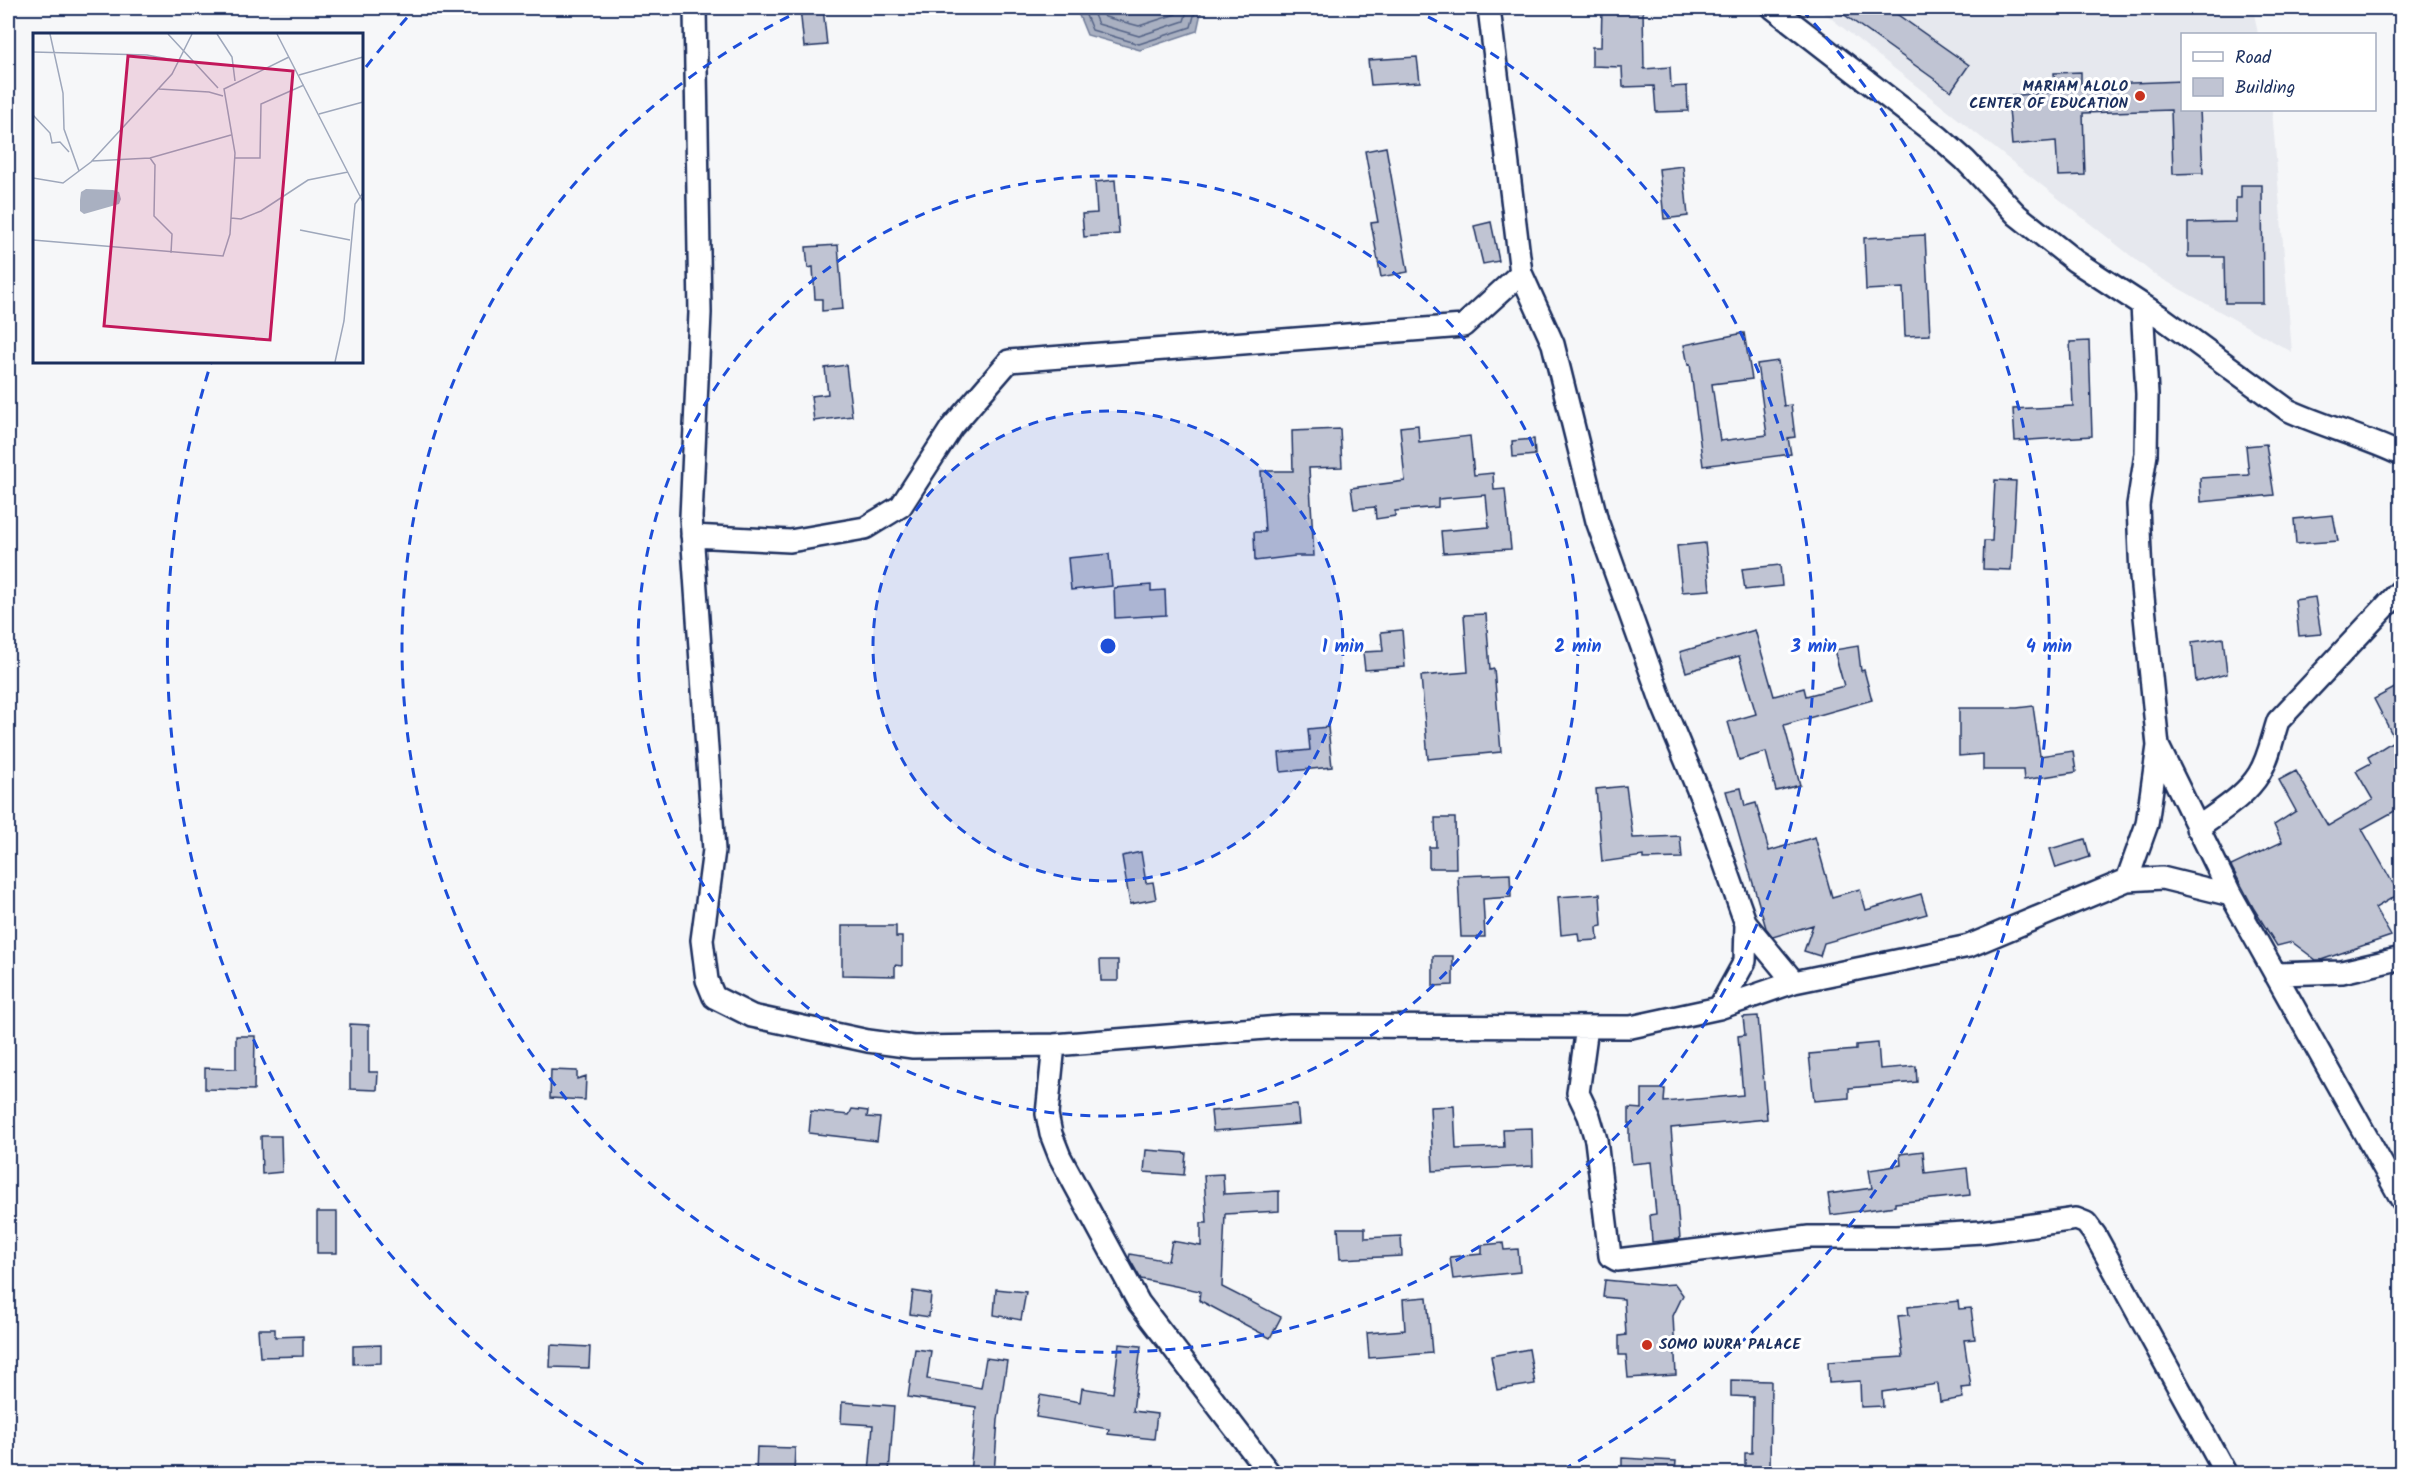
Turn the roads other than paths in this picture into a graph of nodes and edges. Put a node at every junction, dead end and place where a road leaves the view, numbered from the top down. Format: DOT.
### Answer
graph roads {
  1 [pos="695,8"];
  2 [pos="1489,8"];
  3 [pos="1773,8"];
  4 [pos="1521,273"];
  5 [pos="2142,305"];
  6 [pos="2402,455"];
  7 [pos="692,536"];
  8 [pos="2402,589"];
  9 [pos="2157,746"];
  10 [pos="2197,828"];
  11 [pos="2127,880"];
  12 [pos="2231,895"];
  13 [pos="1746,924"];
  14 [pos="2402,958"];
  15 [pos="2275,974"];
  16 [pos="1794,982"];
  17 [pos="1719,1008"];
  18 [pos="1587,1027"];
  19 [pos="1054,1045"];
  20 [pos="2402,1200"];
  21 [pos="1270,1473"];
  22 [pos="2226,1473"];
  1 -- 7 [label="street"];
  2 -- 4 [label="street"];
  3 -- 5 [label="street"];
  4 -- 7 [label="street"];
  4 -- 13 [label="street"];
  5 -- 6 [label="street"];
  5 -- 9 [label="street"];
  7 -- 19 [label="street"];
  8 -- 10 [label="street"];
  9 -- 10 [label="street"];
  9 -- 11 [label="street"];
  10 -- 12 [label="street"];
  11 -- 12 [label="street"];
  11 -- 16 [label="street"];
  12 -- 15 [label="street"];
  13 -- 16 [label="street"];
  13 -- 17 [label="street"];
  14 -- 15 [label="street"];
  15 -- 20 [label="street"];
  16 -- 17 [label="street"];
  17 -- 18 [label="street"];
  18 -- 19 [label="street"];
  18 -- 22 [label="street"];
  19 -- 21 [label="street"];
}
